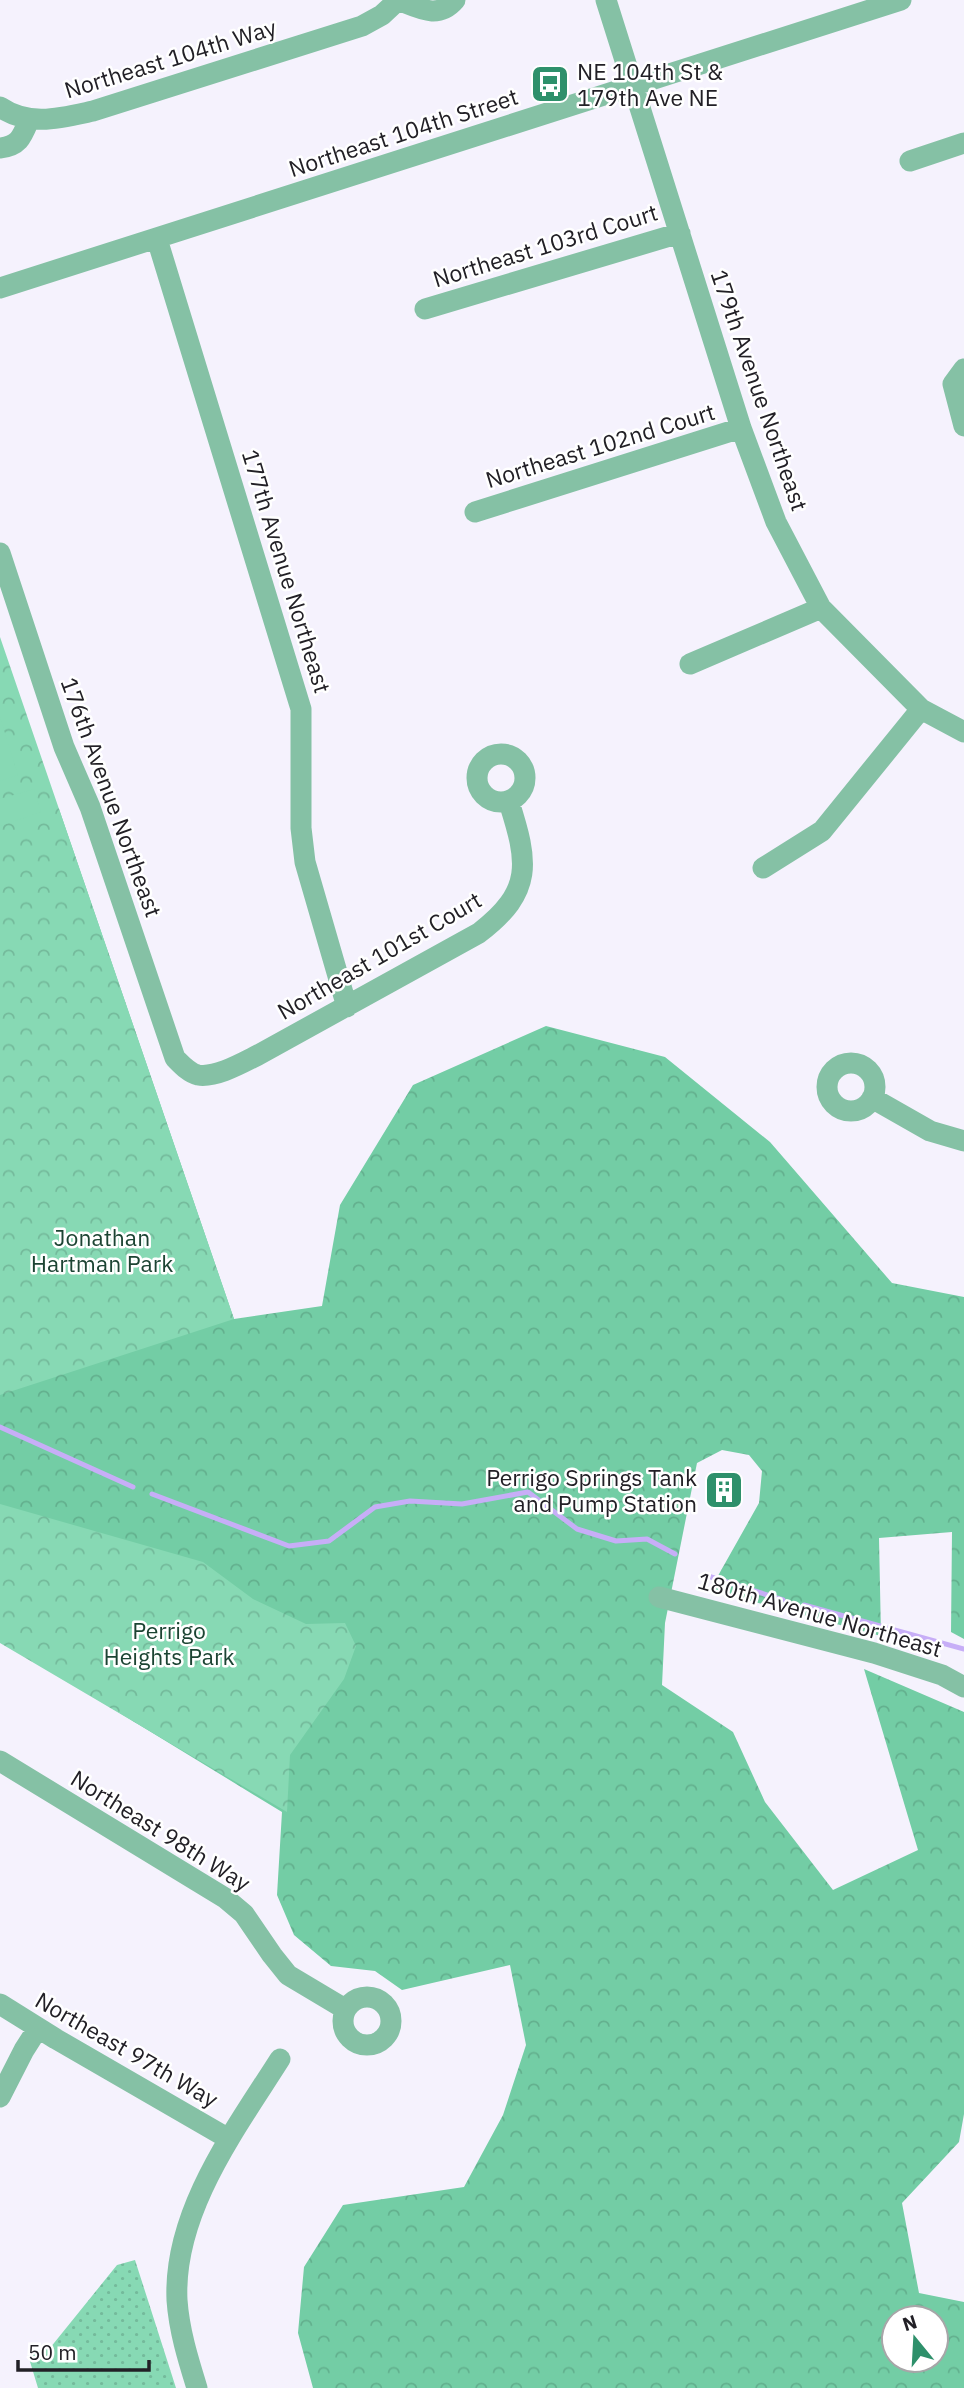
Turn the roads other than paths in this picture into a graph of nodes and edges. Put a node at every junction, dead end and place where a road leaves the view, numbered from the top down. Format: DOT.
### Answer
graph roads {
  1 [pos="398,0"];
  2 [pos="456,0"];
  3 [pos="606,0"];
  4 [pos="901,0"];
  5 [pos="633,87"];
  6 [pos="4,110"];
  7 [pos="29,120"];
  8 [pos="964,143"];
  9 [pos="0,148"];
  10 [pos="910,161"];
  11 [pos="680,233"];
  12 [pos="157,239"];
  13 [pos="0,288"];
  14 [pos="425,309"];
  15 [pos="964,369"];
  16 [pos="964,425"];
  17 [pos="741,428"];
  18 [pos="475,512"];
  19 [pos="0,553"];
  20 [pos="821,608"];
  21 [pos="690,664"];
  22 [pos="921,709"];
  23 [pos="964,732"];
  24 [pos="509,802"];
  25 [pos="763,868"];
  26 [pos="347,1007"];
  27 [pos="175,1058"];
  28 [pos="872,1098"];
  29 [pos="964,1141"];
  30 [pos="659,1597"];
  31 [pos="964,1687"];
  32 [pos="0,1761"];
  33 [pos="0,2004"];
  34 [pos="345,2009"];
  35 [pos="38,2028"];
  36 [pos="280,2059"];
  37 [pos="0,2097"];
  38 [pos="229,2139"];
  39 [pos="197,2388"];
  1 -- 2 [label="street, Northeast 104th Way"];
  1 -- 7 [label="street, Northeast 104th Way"];
  3 -- 5 [label="street, 179th Avenue Northeast"];
  4 -- 5 [label="street, Northeast 104th Street"];
  5 -- 11 [label="street, 179th Avenue Northeast"];
  5 -- 12 [label="street, Northeast 104th Street"];
  6 -- 7 [label="street, Northeast 104th Way"];
  7 -- 9 [label="street"];
  8 -- 10 [label="street"];
  11 -- 14 [label="street, Northeast 103rd Court"];
  11 -- 17 [label="street, 179th Avenue Northeast"];
  12 -- 13 [label="street, Northeast 104th Street"];
  12 -- 26 [label="street, 177th Avenue Northeast"];
  15 -- 16 [label="street"];
  17 -- 18 [label="street, Northeast 102nd Court"];
  17 -- 20 [label="street, 179th Avenue Northeast"];
  19 -- 27 [label="street, 176th Avenue Northeast"];
  20 -- 21 [label="street"];
  20 -- 22 [label="street, 179th Avenue Northeast"];
  22 -- 23 [label="street, 179th Avenue Northeast"];
  22 -- 25 [label="street"];
  24 -- 26 [label="street, Northeast 101st Court"];
  26 -- 27 [label="street, Northeast 101st Court"];
  28 -- 29 [label="street"];
  30 -- 31 [label="street, 180th Avenue Northeast"];
  32 -- 34 [label="street, Northeast 98th Way"];
  33 -- 35 [label="street, Northeast 97th Way"];
  35 -- 37 [label="street"];
  35 -- 38 [label="street, Northeast 97th Way"];
  36 -- 38 [label="street"];
  38 -- 39 [label="street"];
}
